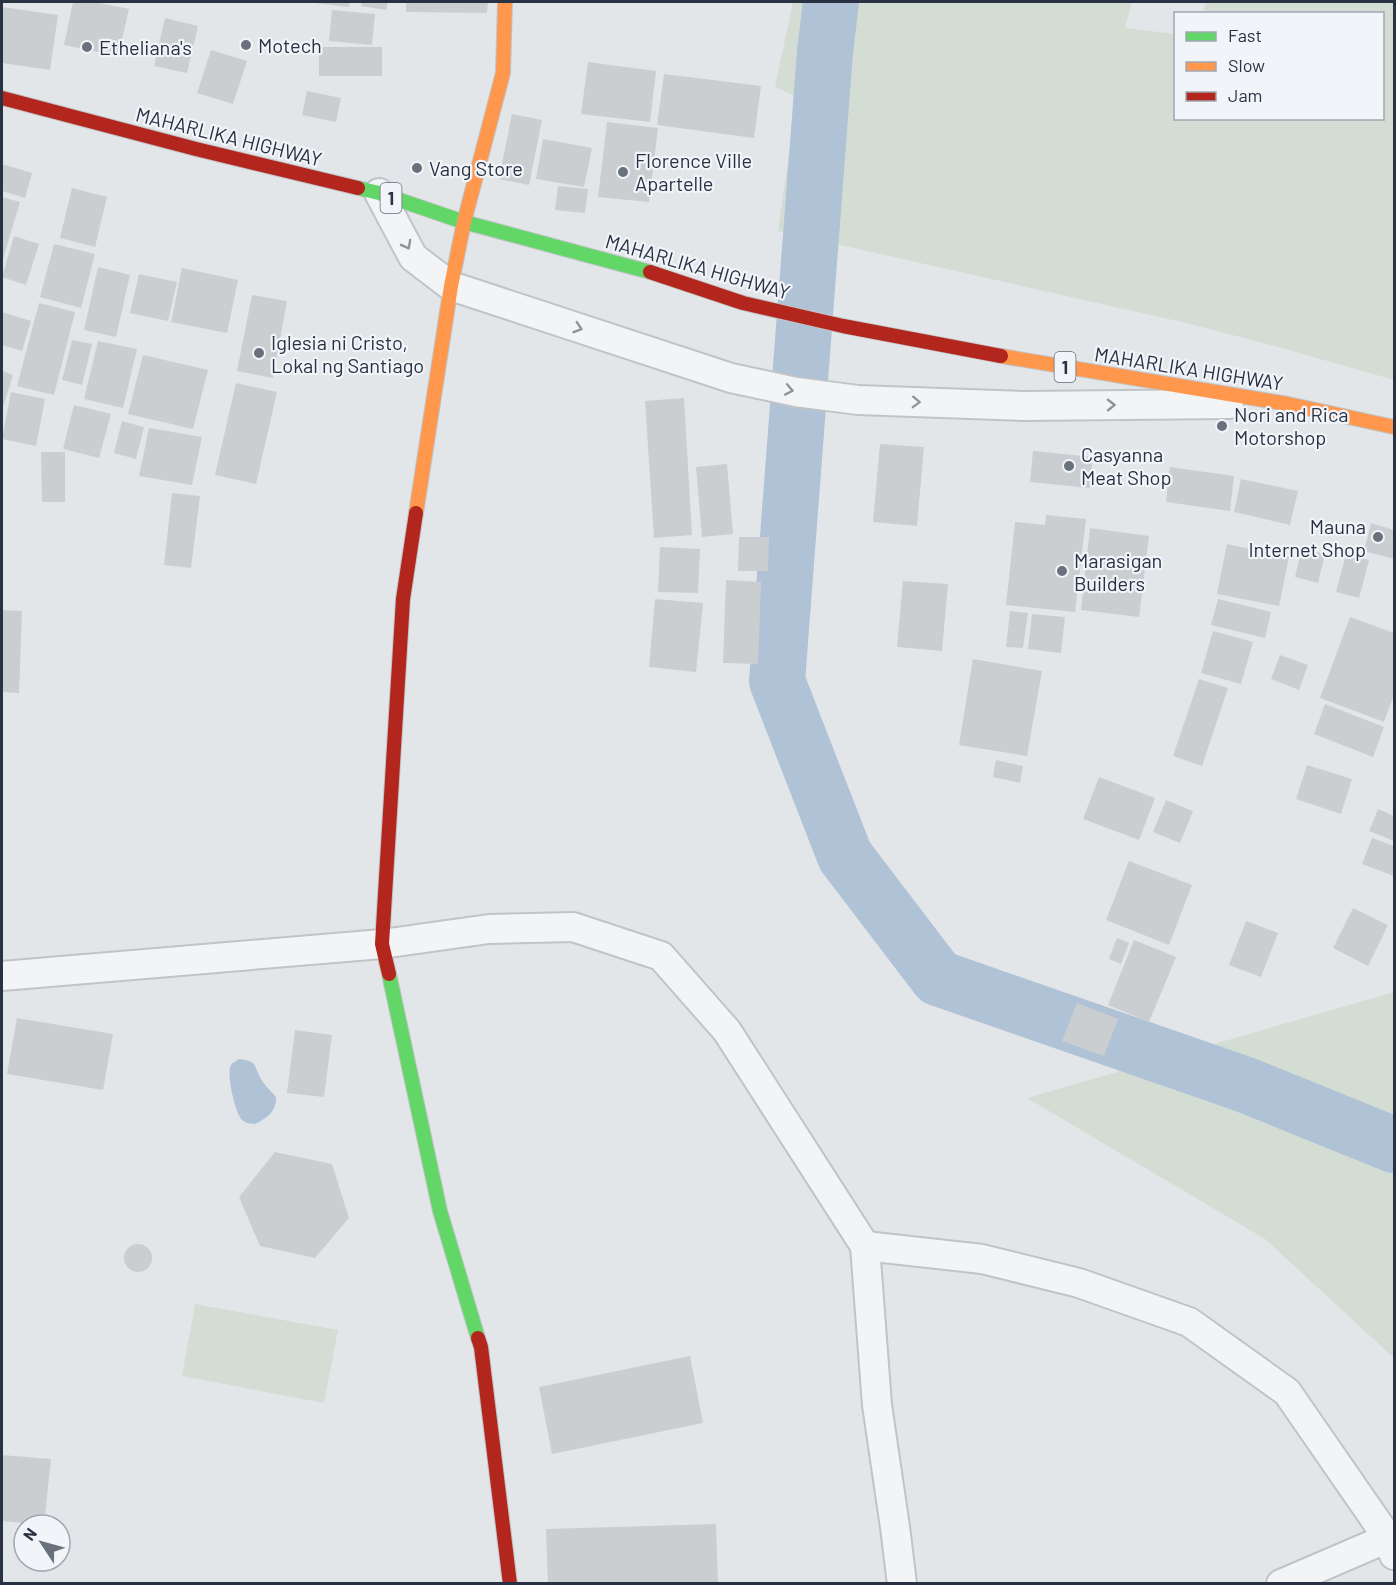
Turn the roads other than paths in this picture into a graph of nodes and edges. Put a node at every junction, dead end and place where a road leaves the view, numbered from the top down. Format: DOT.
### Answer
graph roads {
  1 [pos="505,2"];
  2 [pos="2,98"];
  3 [pos="379,194"];
  4 [pos="464,222"];
  5 [pos="451,286"];
  6 [pos="1288,404"];
  7 [pos="1395,427"];
  8 [pos="382,944"];
  9 [pos="2,976"];
  10 [pos="865,1246"];
  11 [pos="1391,1546"];
  12 [pos="510,1584"];
  13 [pos="902,1584"];
  14 [pos="1281,1584"];
  1 -- 4 [label="main road"];
  2 -- 3 [label="main road, MAHARLIKA HIGHWAY / 1"];
  3 -- 4 [label="main road, MAHARLIKA HIGHWAY / 1"];
  3 -- 5 [label="street, one-way"];
  4 -- 5 [label="main road"];
  4 -- 6 [label="main road, MAHARLIKA HIGHWAY / 1"];
  5 -- 6 [label="street, one-way"];
  5 -- 8 [label="main road"];
  6 -- 7 [label="main road, MAHARLIKA HIGHWAY / 1"];
  8 -- 9 [label="street"];
  8 -- 10 [label="street"];
  8 -- 12 [label="main road"];
  10 -- 11 [label="street"];
  10 -- 13 [label="street"];
  11 -- 14 [label="street"];
}
